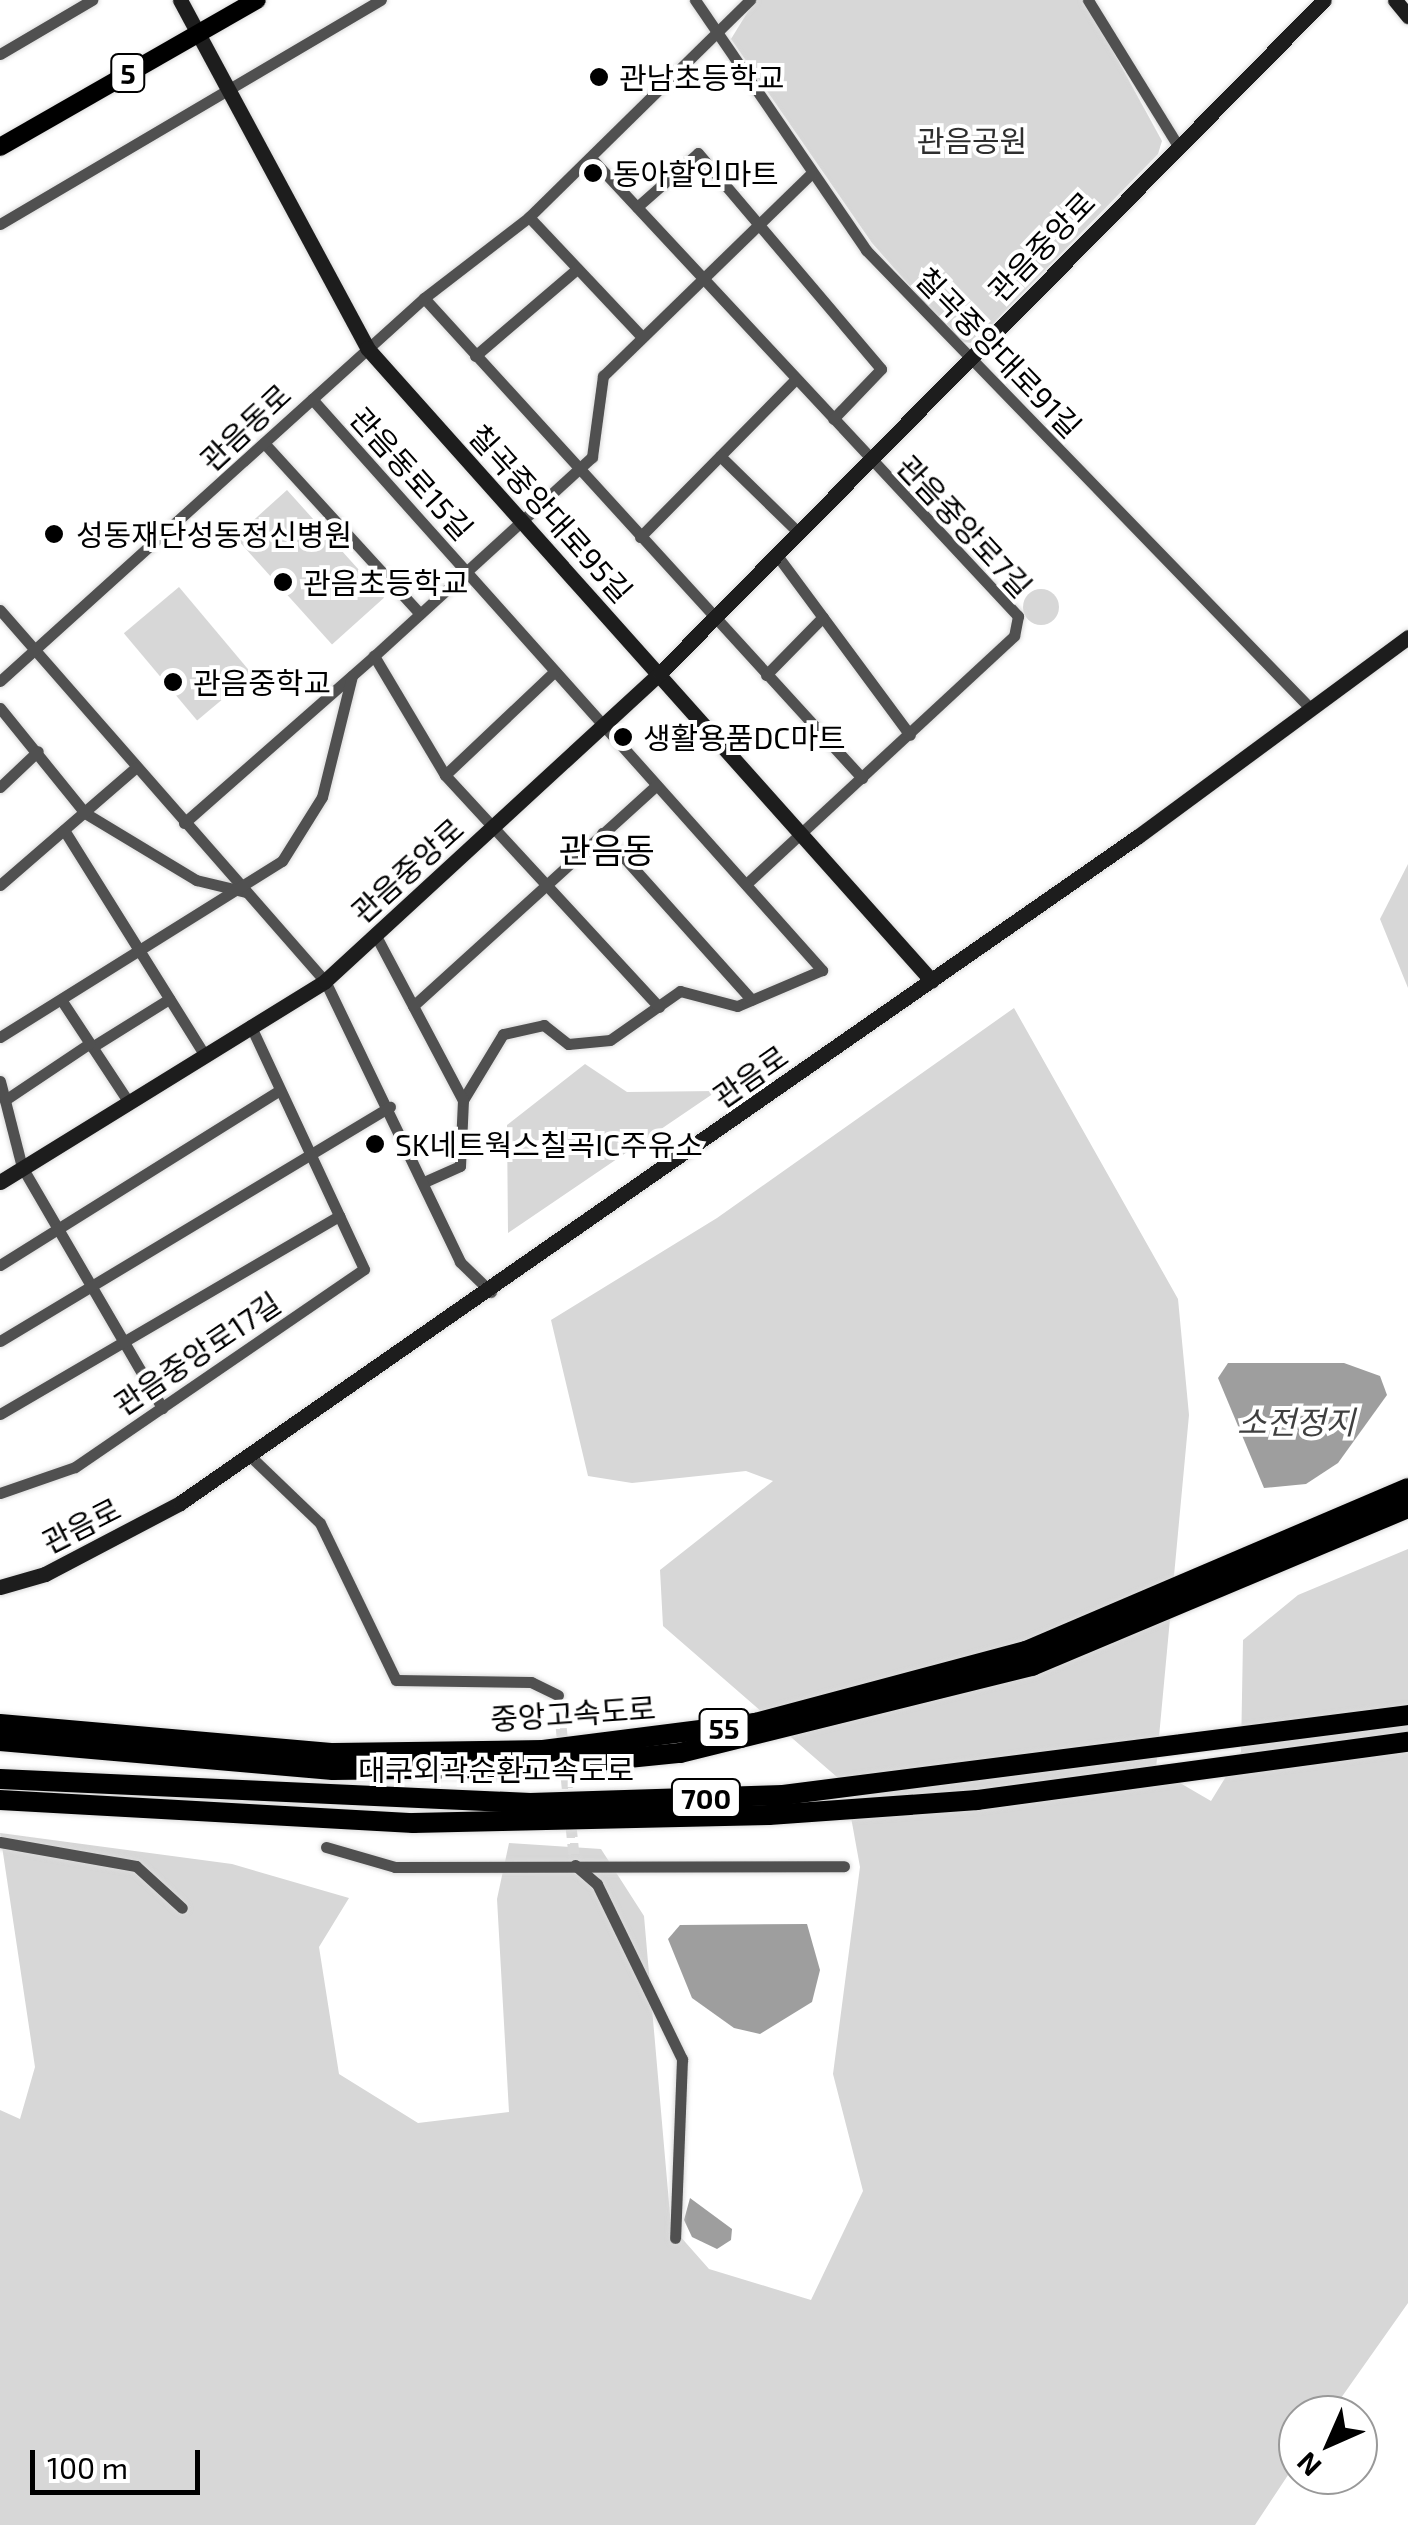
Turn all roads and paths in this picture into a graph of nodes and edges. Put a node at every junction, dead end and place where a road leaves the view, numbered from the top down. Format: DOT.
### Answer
graph roads {
  1 [pos="92,0"];
  2 [pos="180,0"];
  3 [pos="257,0"];
  4 [pos="381,0"];
  5 [pos="695,0"];
  6 [pos="750,0"];
  7 [pos="1088,0"];
  8 [pos="1324,0"];
  9 [pos="1395,0"];
  10 [pos="1408,16"];
  11 [pos="202,31"];
  12 [pos="718,34"];
  13 [pos="0,54"];
  14 [pos="233,90"];
  15 [pos="0,146"];
  16 [pos="1178,146"];
  17 [pos="592,159"];
  18 [pos="812,174"];
  19 [pos="637,208"];
  20 [pos="529,217"];
  21 [pos="758,221"];
  22 [pos="0,224"];
  23 [pos="577,269"];
  24 [pos="701,277"];
  25 [pos="424,298"];
  26 [pos="641,336"];
  27 [pos="367,348"];
  28 [pos="476,356"];
  29 [pos="968,360"];
  30 [pos="796,380"];
  31 [pos="312,399"];
  32 [pos="833,419"];
  33 [pos="264,442"];
  34 [pos="720,456"];
  35 [pos="871,460"];
  36 [pos="580,470"];
  37 [pos="522,522"];
  38 [pos="798,532"];
  39 [pos="640,537"];
  40 [pos="776,554"];
  41 [pos="468,572"];
  42 [pos="0,610"];
  43 [pos="420,614"];
  44 [pos="822,617"];
  45 [pos="713,618"];
  46 [pos="1408,637"];
  47 [pos="31,653"];
  48 [pos="374,656"];
  49 [pos="555,671"];
  50 [pos="660,673"];
  51 [pos="352,676"];
  52 [pos="766,676"];
  53 [pos="0,681"];
  54 [pos="1308,706"];
  55 [pos="0,708"];
  56 [pos="601,726"];
  57 [pos="910,735"];
  58 [pos="38,752"];
  59 [pos="134,768"];
  60 [pos="445,775"];
  61 [pos="862,778"];
  62 [pos="656,786"];
  63 [pos="0,787"];
  64 [pos="85,813"];
  65 [pos="184,823"];
  66 [pos="497,826"];
  67 [pos="64,830"];
  68 [pos="602,833"];
  69 [pos="801,833"];
  70 [pos="544,880"];
  71 [pos="746,884"];
  72 [pos="0,885"];
  73 [pos="246,892"];
  74 [pos="376,936"];
  75 [pos="142,956"];
  76 [pos="932,981"];
  77 [pos="325,982"];
  78 [pos="169,999"];
  79 [pos="62,1000"];
  80 [pos="752,1000"];
  81 [pos="413,1006"];
  82 [pos="659,1006"];
  83 [pos="250,1025"];
  84 [pos="0,1037"];
  85 [pos="91,1045"];
  86 [pos="204,1054"];
  87 [pos="0,1081"];
  88 [pos="278,1091"];
  89 [pos="5,1100"];
  90 [pos="464,1100"];
  91 [pos="128,1102"];
  92 [pos="390,1107"];
  93 [pos="307,1152"];
  94 [pos="22,1168"];
  95 [pos="0,1182"];
  96 [pos="424,1182"];
  97 [pos="338,1216"];
  98 [pos="57,1229"];
  99 [pos="0,1265"];
  100 [pos="90,1286"];
  101 [pos="491,1292"];
  102 [pos="0,1341"];
  103 [pos="123,1344"];
  104 [pos="162,1408"];
  105 [pos="0,1414"];
  106 [pos="248,1455"];
  107 [pos="1408,1488"];
  108 [pos="0,1493"];
  109 [pos="1408,1508"];
  110 [pos="0,1587"];
  111 [pos="558,1696"];
  112 [pos="1408,1715"];
  113 [pos="0,1724"];
  114 [pos="0,1741"];
  115 [pos="1408,1742"];
  116 [pos="0,1779"];
  117 [pos="0,1800"];
  118 [pos="0,1842"];
  119 [pos="326,1847"];
  120 [pos="575,1865"];
  121 [pos="844,1866"];
  122 [pos="182,1908"];
  123 [pos="675,2238"];
  1 -- 13 [label="street"];
  2 -- 11 [label="main road, 칠곡중앙대로95길"];
  3 -- 11 [label="main road, 5"];
  4 -- 14 [label="street"];
  5 -- 12 [label="street, 칠곡중앙대로91길"];
  6 -- 12 [label="street, 관음동로"];
  7 -- 16 [label="street"];
  8 -- 16 [label="main road, 관음중앙로"];
  9 -- 10 [label="main road"];
  11 -- 14 [label="main road, 칠곡중앙대로95길"];
  11 -- 15 [label="main road, 5"];
  12 -- 17 [label="street, 관음동로"];
  12 -- 18 [label="street, 칠곡중앙대로91길"];
  14 -- 22 [label="street"];
  14 -- 27 [label="main road, 칠곡중앙대로95길"];
  16 -- 29 [label="main road, 관음중앙로"];
  17 -- 19 [label="street"];
  17 -- 20 [label="street, 관음동로"];
  18 -- 21 [label="street"];
  18 -- 29 [label="street, 칠곡중앙대로91길"];
  19 -- 21 [label="street"];
  19 -- 24 [label="street"];
  20 -- 23 [label="street"];
  20 -- 25 [label="street, 관음동로"];
  21 -- 24 [label="street"];
  21 -- 32 [label="street"];
  23 -- 26 [label="street"];
  23 -- 28 [label="street"];
  24 -- 26 [label="street"];
  24 -- 30 [label="street"];
  25 -- 27 [label="street, 관음동로"];
  25 -- 28 [label="street"];
  26 -- 36 [label="street"];
  27 -- 31 [label="street, 관음동로"];
  27 -- 37 [label="main road, 칠곡중앙대로95길"];
  28 -- 36 [label="street"];
  29 -- 35 [label="main road, 관음중앙로"];
  29 -- 54 [label="street, 칠곡중앙대로91길"];
  30 -- 32 [label="street"];
  30 -- 34 [label="street"];
  31 -- 33 [label="street, 관음동로"];
  31 -- 41 [label="street, 관음동로15길"];
  32 -- 35 [label="street"];
  33 -- 43 [label="street"];
  33 -- 47 [label="street, 관음동로"];
  34 -- 38 [label="street"];
  34 -- 39 [label="street"];
  35 -- 38 [label="main road, 관음중앙로"];
  35 -- 57 [label="street, 관음중앙로7길"];
  36 -- 37 [label="street"];
  36 -- 39 [label="street"];
  37 -- 41 [label="street"];
  37 -- 50 [label="main road, 칠곡중앙대로95길"];
  38 -- 40 [label="main road, 관음중앙로"];
  39 -- 45 [label="street"];
  40 -- 44 [label="street"];
  40 -- 45 [label="main road, 관음중앙로"];
  41 -- 43 [label="street"];
  41 -- 49 [label="street, 관음동로15길"];
  42 -- 47 [label="street"];
  43 -- 48 [label="street"];
  44 -- 52 [label="street"];
  44 -- 57 [label="street"];
  45 -- 50 [label="main road, 관음중앙로"];
  45 -- 52 [label="street"];
  46 -- 54 [label="main road, 관음로"];
  47 -- 53 [label="street, 관음동로"];
  47 -- 59 [label="street"];
  48 -- 51 [label="street"];
  48 -- 60 [label="street"];
  49 -- 56 [label="street, 관음동로15길"];
  49 -- 60 [label="street"];
  50 -- 56 [label="main road, 관음중앙로"];
  50 -- 69 [label="main road, 칠곡중앙대로95길"];
  51 -- 65 [label="street"];
  51 -- 73 [label="street"];
  52 -- 61 [label="street"];
  54 -- 76 [label="main road, 관음로"];
  55 -- 58 [label="street"];
  56 -- 62 [label="street, 관음동로15길"];
  56 -- 66 [label="main road, 관음중앙로"];
  57 -- 61 [label="street, 관음중앙로7길"];
  58 -- 63 [label="street"];
  58 -- 64 [label="street"];
  59 -- 64 [label="street"];
  59 -- 65 [label="street"];
  60 -- 66 [label="street"];
  61 -- 69 [label="street, 관음중앙로7길"];
  62 -- 68 [label="street"];
  62 -- 71 [label="street, 관음동로15길"];
  64 -- 67 [label="street"];
  64 -- 73 [label="street"];
  65 -- 73 [label="street"];
  66 -- 70 [label="street"];
  66 -- 74 [label="main road, 관음중앙로"];
  67 -- 72 [label="street"];
  67 -- 75 [label="street"];
  68 -- 70 [label="street"];
  68 -- 80 [label="street"];
  69 -- 71 [label="street, 관음중앙로7길"];
  69 -- 76 [label="main road, 칠곡중앙대로95길"];
  70 -- 81 [label="street"];
  70 -- 82 [label="street"];
  71 -- 80 [label="street, 관음동로15길"];
  73 -- 75 [label="street"];
  73 -- 77 [label="street"];
  74 -- 77 [label="main road, 관음중앙로"];
  74 -- 81 [label="street"];
  75 -- 78 [label="street"];
  75 -- 79 [label="street"];
  76 -- 101 [label="main road, 관음로"];
  77 -- 83 [label="main road, 관음중앙로"];
  77 -- 92 [label="street"];
  78 -- 85 [label="street"];
  78 -- 86 [label="street"];
  79 -- 84 [label="street"];
  79 -- 85 [label="street"];
  80 -- 82 [label="street"];
  81 -- 90 [label="street"];
  82 -- 90 [label="street"];
  83 -- 86 [label="main road, 관음중앙로"];
  83 -- 88 [label="street, 관음중앙로17길"];
  85 -- 89 [label="street"];
  85 -- 91 [label="street"];
  86 -- 91 [label="main road, 관음중앙로"];
  87 -- 89 [label="street"];
  88 -- 93 [label="street, 관음중앙로17길"];
  88 -- 98 [label="street"];
  89 -- 94 [label="street"];
  90 -- 96 [label="street"];
  91 -- 94 [label="main road, 관음중앙로"];
  92 -- 93 [label="street"];
  92 -- 96 [label="street"];
  93 -- 97 [label="street, 관음중앙로17길"];
  93 -- 100 [label="street"];
  94 -- 95 [label="main road, 관음중앙로"];
  94 -- 98 [label="street"];
  96 -- 101 [label="street"];
  97 -- 103 [label="street, 관음중앙로17길"];
  97 -- 104 [label="street, 관음중앙로17길"];
  98 -- 99 [label="street"];
  98 -- 100 [label="street"];
  100 -- 102 [label="street"];
  100 -- 103 [label="street"];
  101 -- 106 [label="main road, 관음로"];
  103 -- 104 [label="street"];
  103 -- 105 [label="street, 관음중앙로17길"];
  104 -- 108 [label="street, 관음중앙로17길"];
  106 -- 110 [label="main road, 관음로"];
  106 -- 111 [label="street"];
  107 -- 113 [label="highway, 중앙고속도로 / 55"];
  109 -- 114 [label="highway, 중앙고속도로 / 55"];
  112 -- 116 [label="highway, 대구외곽순환고속도로 / 700"];
  115 -- 117 [label="highway, 대구외곽순환고속도로 / 700"];
  118 -- 122 [label="street"];
  119 -- 120 [label="street"];
  120 -- 121 [label="street"];
  120 -- 123 [label="street"];
}
